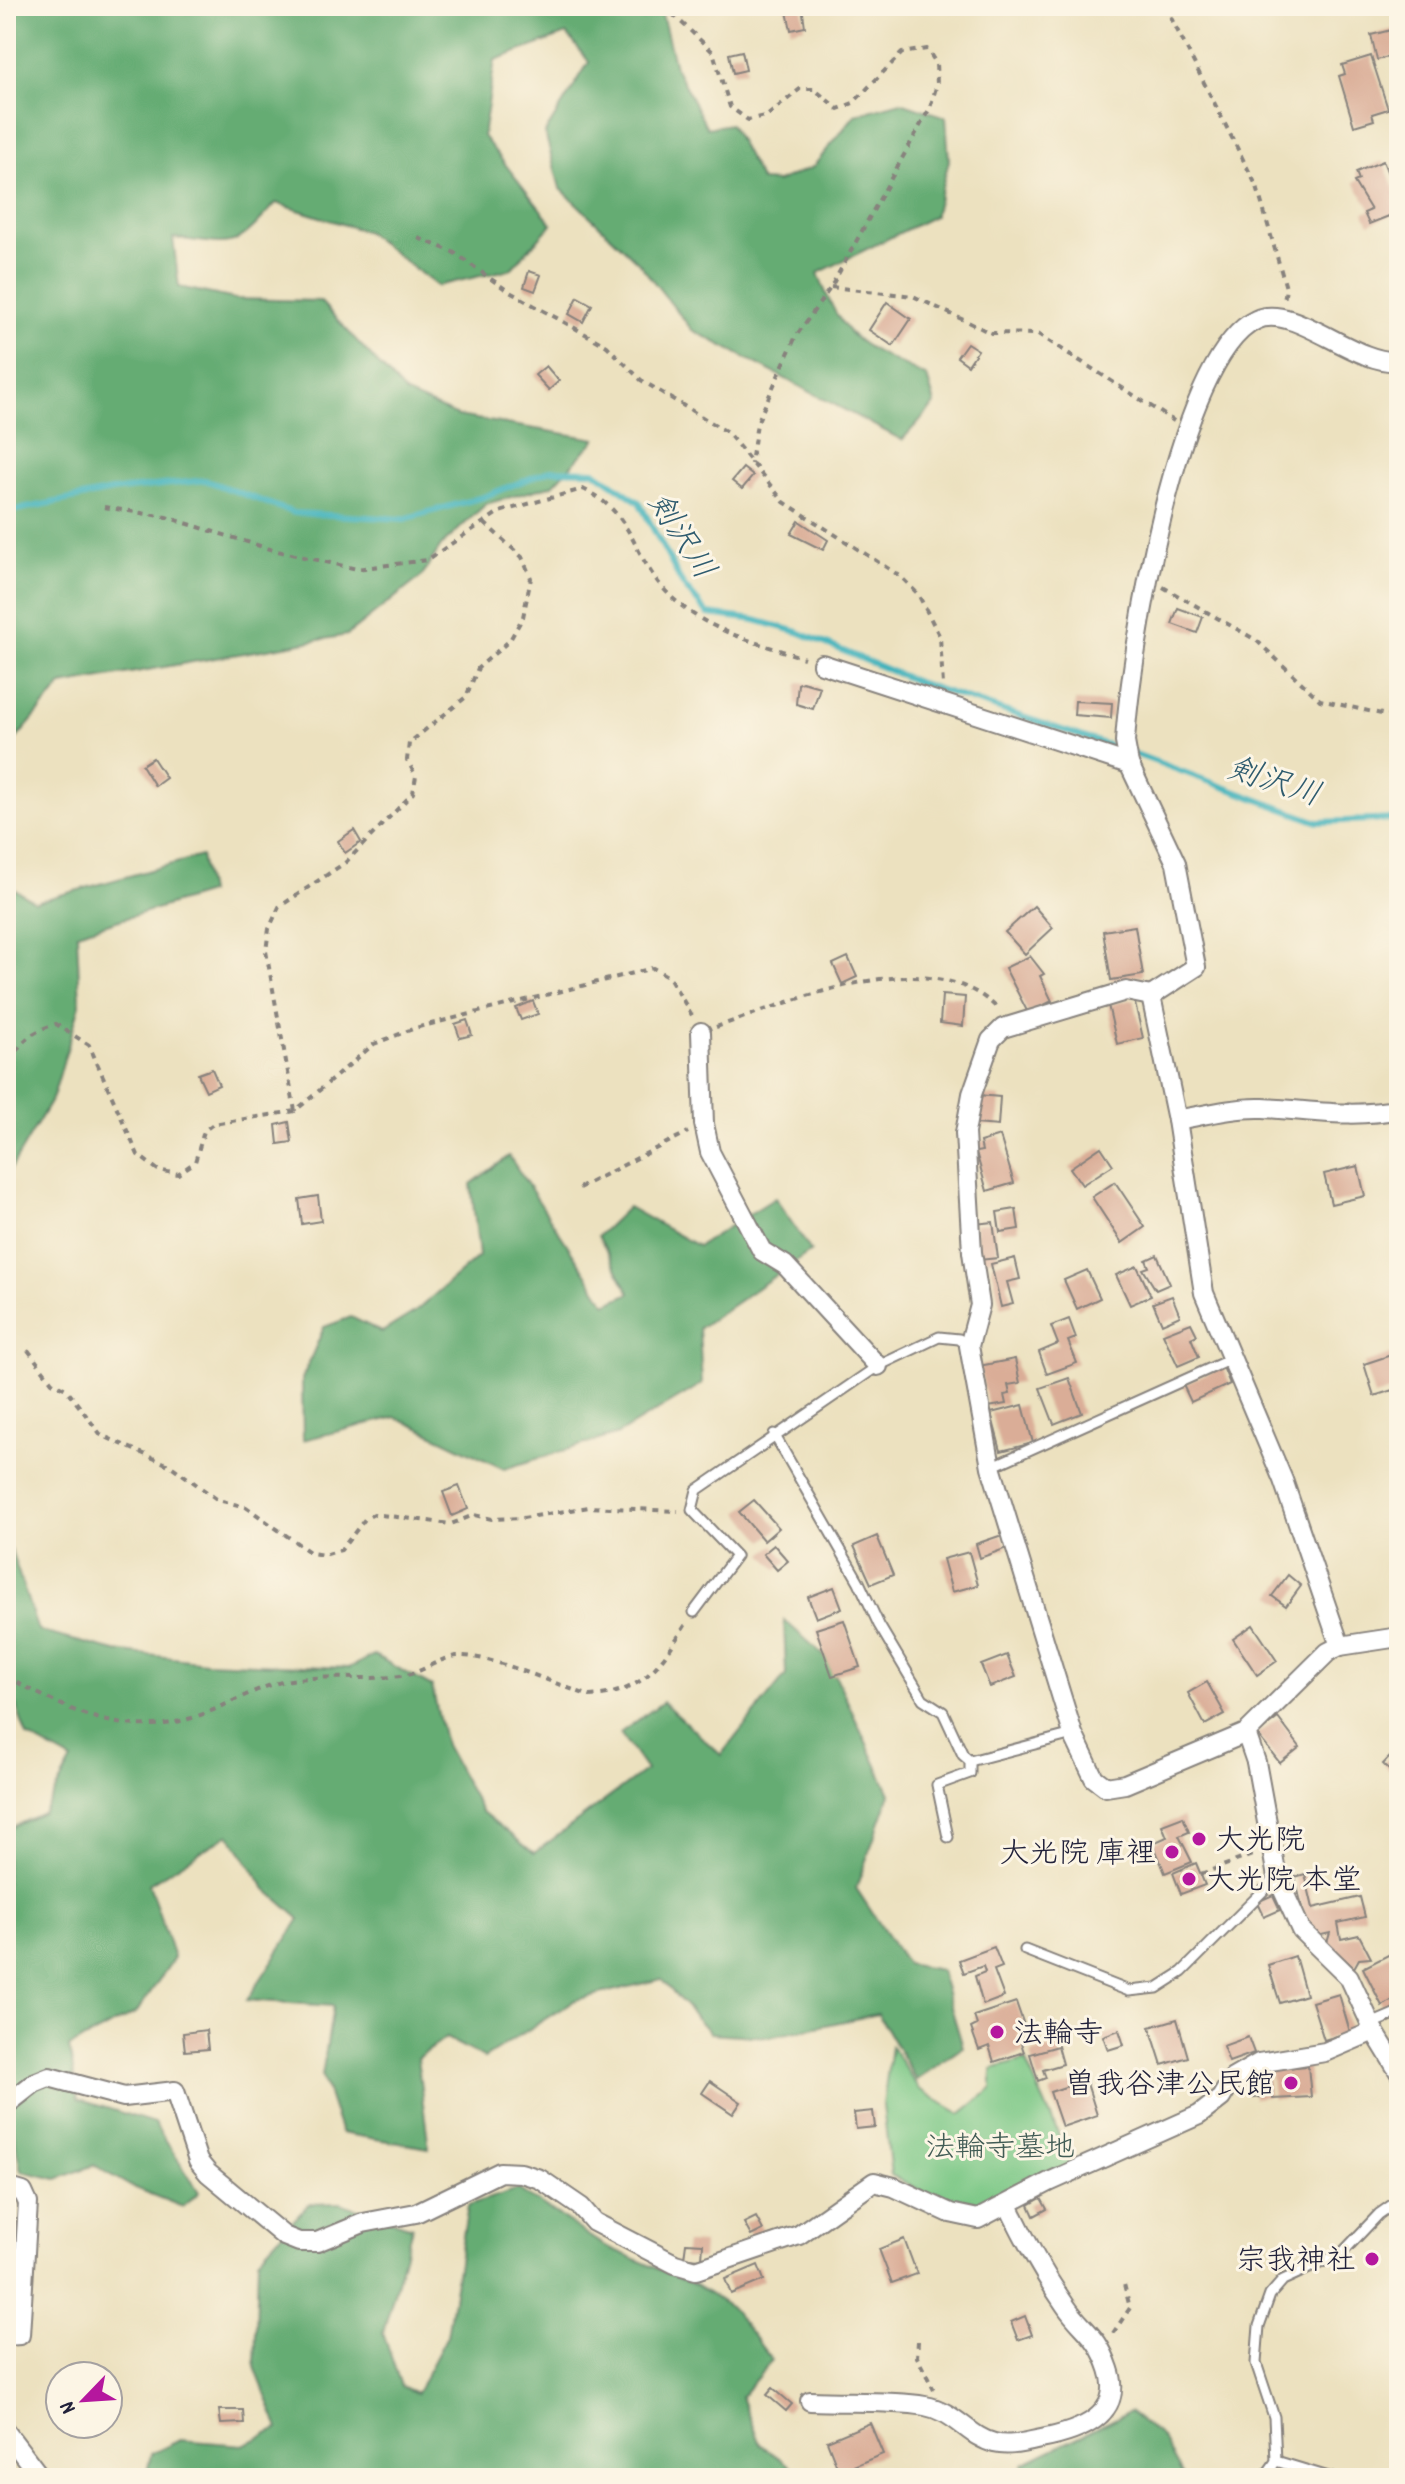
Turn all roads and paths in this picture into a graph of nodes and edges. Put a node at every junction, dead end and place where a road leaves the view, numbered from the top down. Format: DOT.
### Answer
graph roads {
  1 [pos="664,6"];
  2 [pos="1165,6"];
  3 [pos="418,238"];
  4 [pos="831,287"];
  5 [pos="1281,317"];
  6 [pos="1399,361"];
  7 [pos="1186,429"];
  8 [pos="751,464"];
  9 [pos="104,507"];
  10 [pos="482,521"];
  11 [pos="1148,577"];
  12 [pos="822,664"];
  13 [pos="944,695"];
  14 [pos="1399,718"];
  15 [pos="1126,754"];
  16 [pos="1151,996"];
  17 [pos="1012,1023"];
  18 [pos="701,1032"];
  19 [pos="6,1073"];
  20 [pos="1399,1109"];
  21 [pos="295,1111"];
  22 [pos="1177,1120"];
  23 [pos="704,1124"];
  24 [pos="579,1188"];
  25 [pos="969,1346"];
  26 [pos="28,1350"];
  27 [pos="1231,1359"];
  28 [pos="878,1366"];
  29 [pos="774,1434"];
  30 [pos="991,1467"];
  31 [pos="692,1510"];
  32 [pos="694,1612"];
  33 [pos="1399,1637"];
  34 [pos="1340,1646"];
  35 [pos="6,1676"];
  36 [pos="1246,1733"];
  37 [pos="1073,1734"];
  38 [pos="970,1761"];
  39 [pos="948,1837"];
  40 [pos="1272,1848"];
  41 [pos="1201,1874"];
  42 [pos="1277,1877"];
  43 [pos="1025,1950"];
  44 [pos="1399,2012"];
  45 [pos="1372,2028"];
  46 [pos="1399,2072"];
  47 [pos="6,2105"];
  48 [pos="6,2187"];
  49 [pos="1399,2200"];
  50 [pos="1008,2205"];
  51 [pos="1124,2284"];
  52 [pos="1094,2335"];
  53 [pos="6,2336"];
  54 [pos="918,2341"];
  55 [pos="810,2401"];
  56 [pos="948,2412"];
  57 [pos="6,2432"];
  58 [pos="1276,2461"];
  59 [pos="41,2478"];
  60 [pos="1264,2478"];
  61 [pos="1332,2478"];
  1 -- 4 [label="path"];
  2 -- 5 [label="path"];
  3 -- 8 [label="path"];
  4 -- 7 [label="path"];
  4 -- 8 [label="path"];
  5 -- 6 [label="street"];
  5 -- 7 [label="street"];
  7 -- 11 [label="street"];
  8 -- 13 [label="path"];
  9 -- 10 [label="path"];
  10 -- 12 [label="path"];
  10 -- 21 [label="path"];
  11 -- 14 [label="path"];
  11 -- 15 [label="street"];
  12 -- 13 [label="street"];
  13 -- 15 [label="street"];
  15 -- 16 [label="street"];
  16 -- 17 [label="street"];
  16 -- 22 [label="street"];
  17 -- 18 [label="path"];
  17 -- 25 [label="street"];
  18 -- 21 [label="path"];
  18 -- 23 [label="street"];
  19 -- 21 [label="path"];
  20 -- 22 [label="street"];
  22 -- 27 [label="street"];
  23 -- 24 [label="path"];
  23 -- 28 [label="street"];
  25 -- 28 [label="lane"];
  25 -- 30 [label="street"];
  26 -- 31 [label="path"];
  27 -- 30 [label="lane"];
  27 -- 34 [label="street"];
  28 -- 29 [label="lane"];
  29 -- 31 [label="lane"];
  29 -- 38 [label="lane"];
  30 -- 37 [label="street"];
  31 -- 32 [label="lane"];
  32 -- 35 [label="path"];
  33 -- 34 [label="street"];
  34 -- 36 [label="street"];
  36 -- 37 [label="street"];
  36 -- 40 [label="street"];
  37 -- 38 [label="lane"];
  38 -- 39 [label="lane"];
  40 -- 41 [label="path"];
  40 -- 42 [label="street"];
  42 -- 43 [label="lane"];
  42 -- 45 [label="street"];
  44 -- 45 [label="lane"];
  45 -- 46 [label="street"];
  45 -- 50 [label="street"];
  47 -- 50 [label="street"];
  48 -- 53 [label="street"];
  49 -- 58 [label="lane"];
  50 -- 52 [label="street"];
  51 -- 52 [label="path"];
  52 -- 56 [label="street"];
  54 -- 56 [label="path"];
  55 -- 56 [label="street"];
  57 -- 59 [label="street"];
  58 -- 60 [label="lane"];
  58 -- 61 [label="lane"];
}
